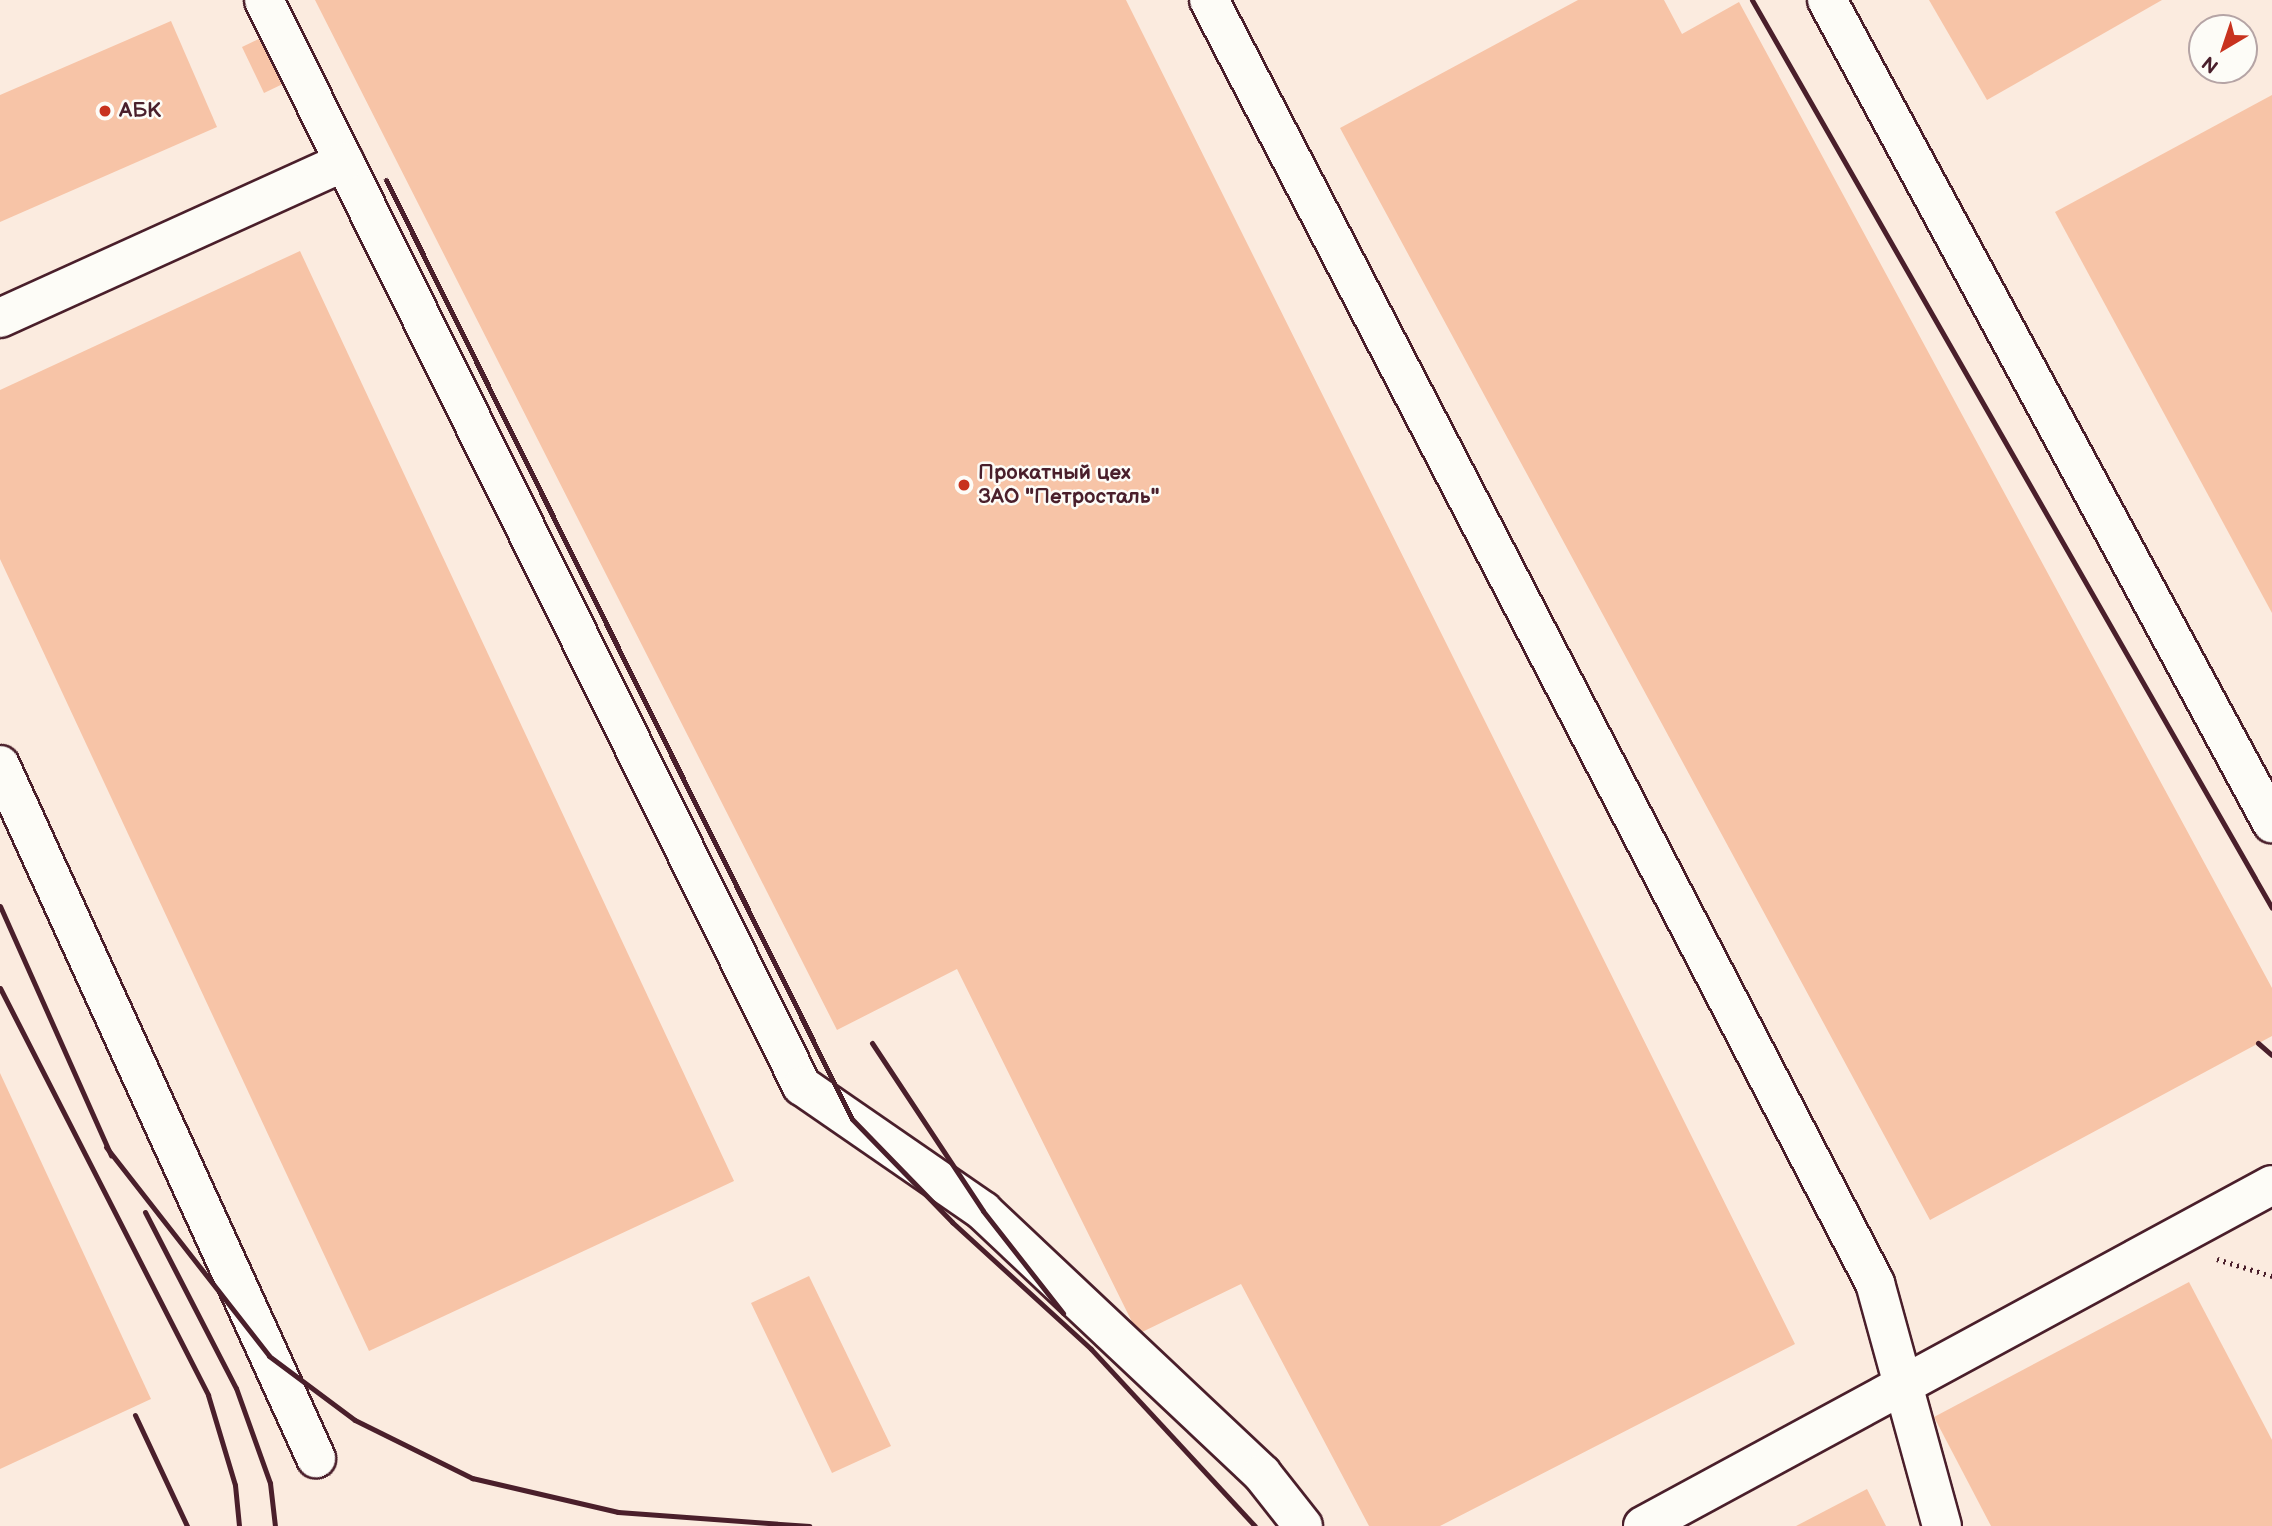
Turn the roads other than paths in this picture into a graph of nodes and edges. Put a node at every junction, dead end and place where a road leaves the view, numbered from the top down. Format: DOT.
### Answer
graph roads {
  1 [pos="264,0"];
  2 [pos="1209,0"];
  3 [pos="1827,0"];
  4 [pos="344,162"];
  5 [pos="0,318"];
  6 [pos="0,765"];
  7 [pos="2272,823"];
  8 [pos="2272,1185"];
  9 [pos="1902,1387"];
  10 [pos="316,1458"];
  11 [pos="1303,1526"];
  12 [pos="1643,1526"];
  13 [pos="1942,1526"];
  1 -- 4 [label="lane"];
  2 -- 9 [label="lane"];
  3 -- 7 [label="lane"];
  4 -- 5 [label="lane"];
  4 -- 11 [label="lane"];
  6 -- 10 [label="lane"];
  8 -- 9 [label="lane"];
  9 -- 12 [label="lane"];
  9 -- 13 [label="lane"];
}
